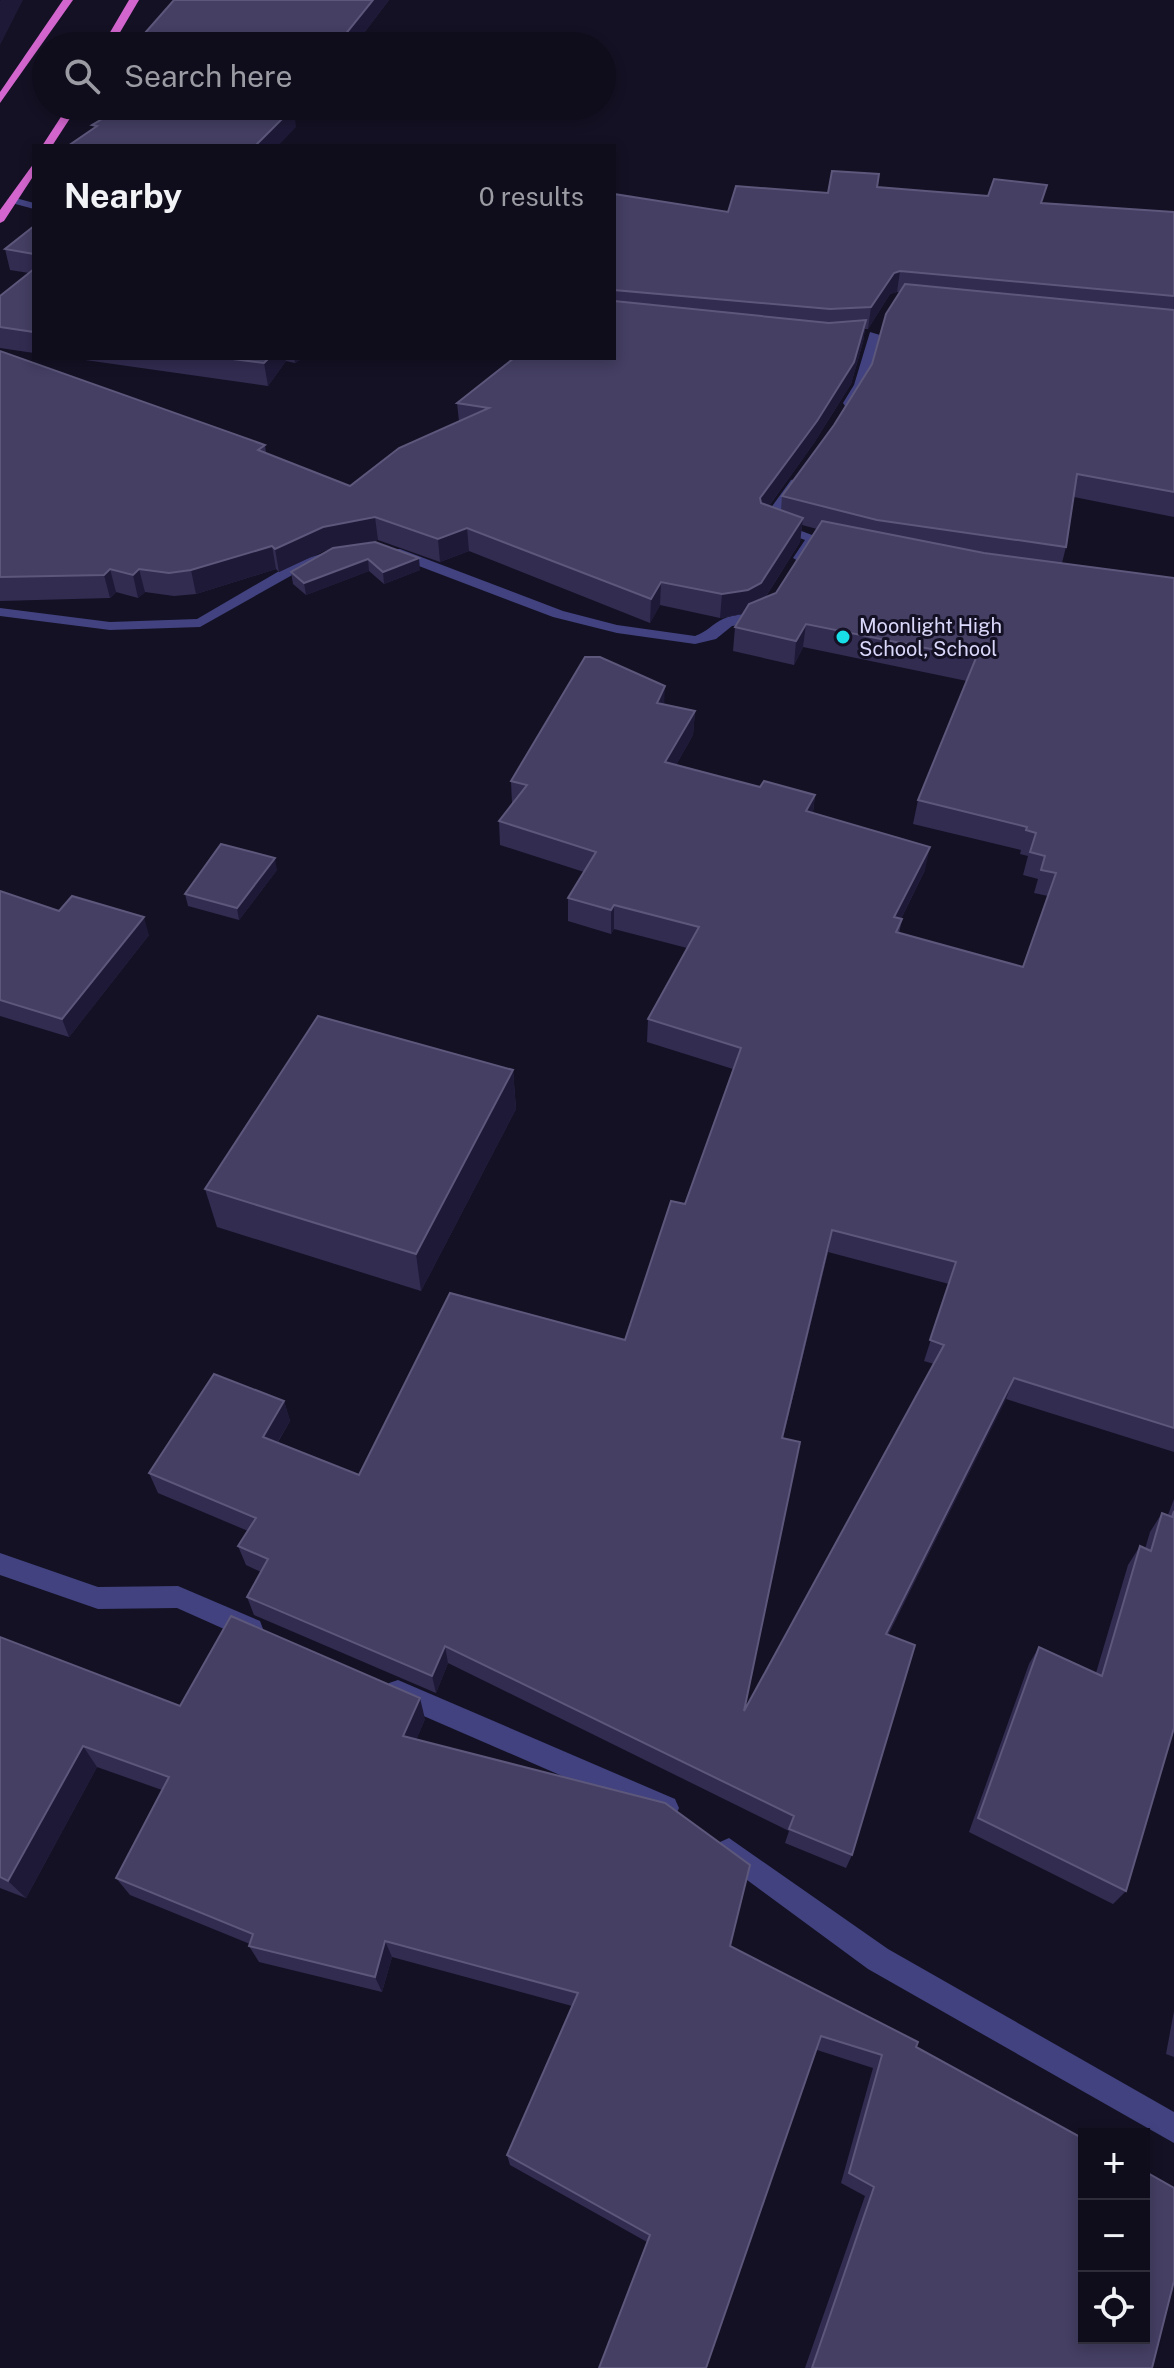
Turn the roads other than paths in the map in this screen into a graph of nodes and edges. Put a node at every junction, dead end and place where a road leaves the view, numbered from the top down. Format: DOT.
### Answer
graph roads {
  1 [pos="68,0"];
  2 [pos="134,0"];
  3 [pos="46,32"];
  4 [pos="115,32"];
  5 [pos="32,53"];
  6 [pos="0,100"];
  7 [pos="64,120"];
  8 [pos="48,144"];
  9 [pos="32,169"];
  10 [pos="12,200"];
  11 [pos="32,205"];
  12 [pos="0,219"];
  13 [pos="858,336"];
  14 [pos="838,422"];
  15 [pos="804,472"];
  16 [pos="378,547"];
  17 [pos="341,551"];
  18 [pos="790,575"];
  19 [pos="774,600"];
  20 [pos="0,612"];
  21 [pos="0,1564"];
  22 [pos="280,1641"];
  23 [pos="367,1679"];
  24 [pos="686,1820"];
  25 [pos="712,1839"];
  26 [pos="1174,2128"];
  1 -- 3 [label="highway"];
  2 -- 4 [label="highway"];
  5 -- 6 [label="highway"];
  7 -- 8 [label="highway"];
  9 -- 10 [label="highway"];
  10 -- 11 [label="street"];
  10 -- 12 [label="highway"];
  13 -- 14 [label="street"];
  15 -- 18 [label="street"];
  16 -- 19 [label="street"];
  17 -- 20 [label="street"];
  21 -- 22 [label="street"];
  23 -- 24 [label="street"];
  25 -- 26 [label="street"];
}
